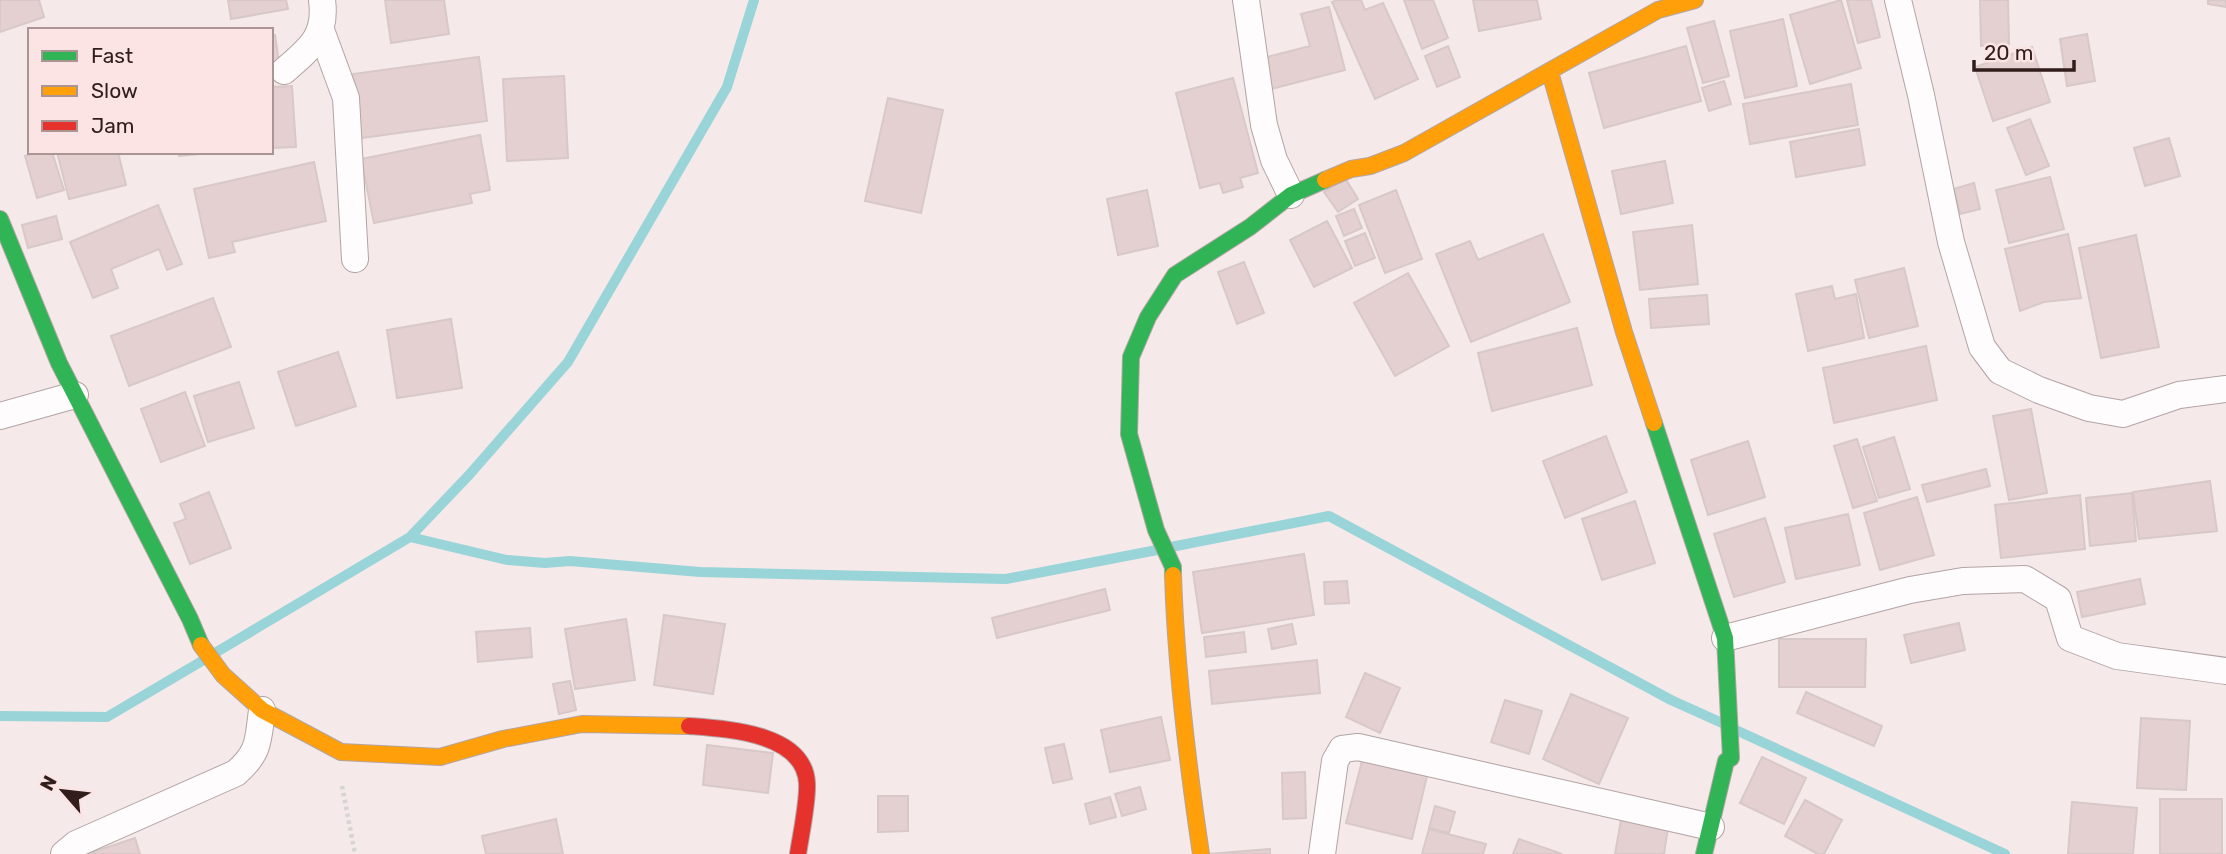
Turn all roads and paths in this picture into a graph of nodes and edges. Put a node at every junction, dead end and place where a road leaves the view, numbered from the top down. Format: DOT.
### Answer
graph roads {
  1 [pos="323,0"];
  2 [pos="1246,0"];
  3 [pos="1695,0"];
  4 [pos="1898,0"];
  5 [pos="321,30"];
  6 [pos="284,71"];
  7 [pos="1550,72"];
  8 [pos="1291,195"];
  9 [pos="0,219"];
  10 [pos="355,259"];
  11 [pos="2226,389"];
  12 [pos="75,395"];
  13 [pos="0,416"];
  14 [pos="1726,638"];
  15 [pos="2226,671"];
  16 [pos="262,710"];
  17 [pos="341,752"];
  18 [pos="1711,827"];
  19 [pos="64,854"];
  20 [pos="355,854"];
  21 [pos="798,854"];
  22 [pos="1201,854"];
  23 [pos="1322,854"];
  24 [pos="1703,854"];
  1 -- 5 [label="street"];
  2 -- 8 [label="street"];
  3 -- 7 [label="street"];
  4 -- 11 [label="street"];
  5 -- 6 [label="street"];
  5 -- 10 [label="street"];
  7 -- 8 [label="street"];
  7 -- 14 [label="street"];
  8 -- 22 [label="street"];
  9 -- 12 [label="street"];
  12 -- 13 [label="street"];
  12 -- 16 [label="street"];
  14 -- 15 [label="street"];
  14 -- 18 [label="street"];
  16 -- 17 [label="street"];
  16 -- 19 [label="street"];
  17 -- 20 [label="path"];
  17 -- 21 [label="street"];
  18 -- 23 [label="street"];
  18 -- 24 [label="street"];
}
